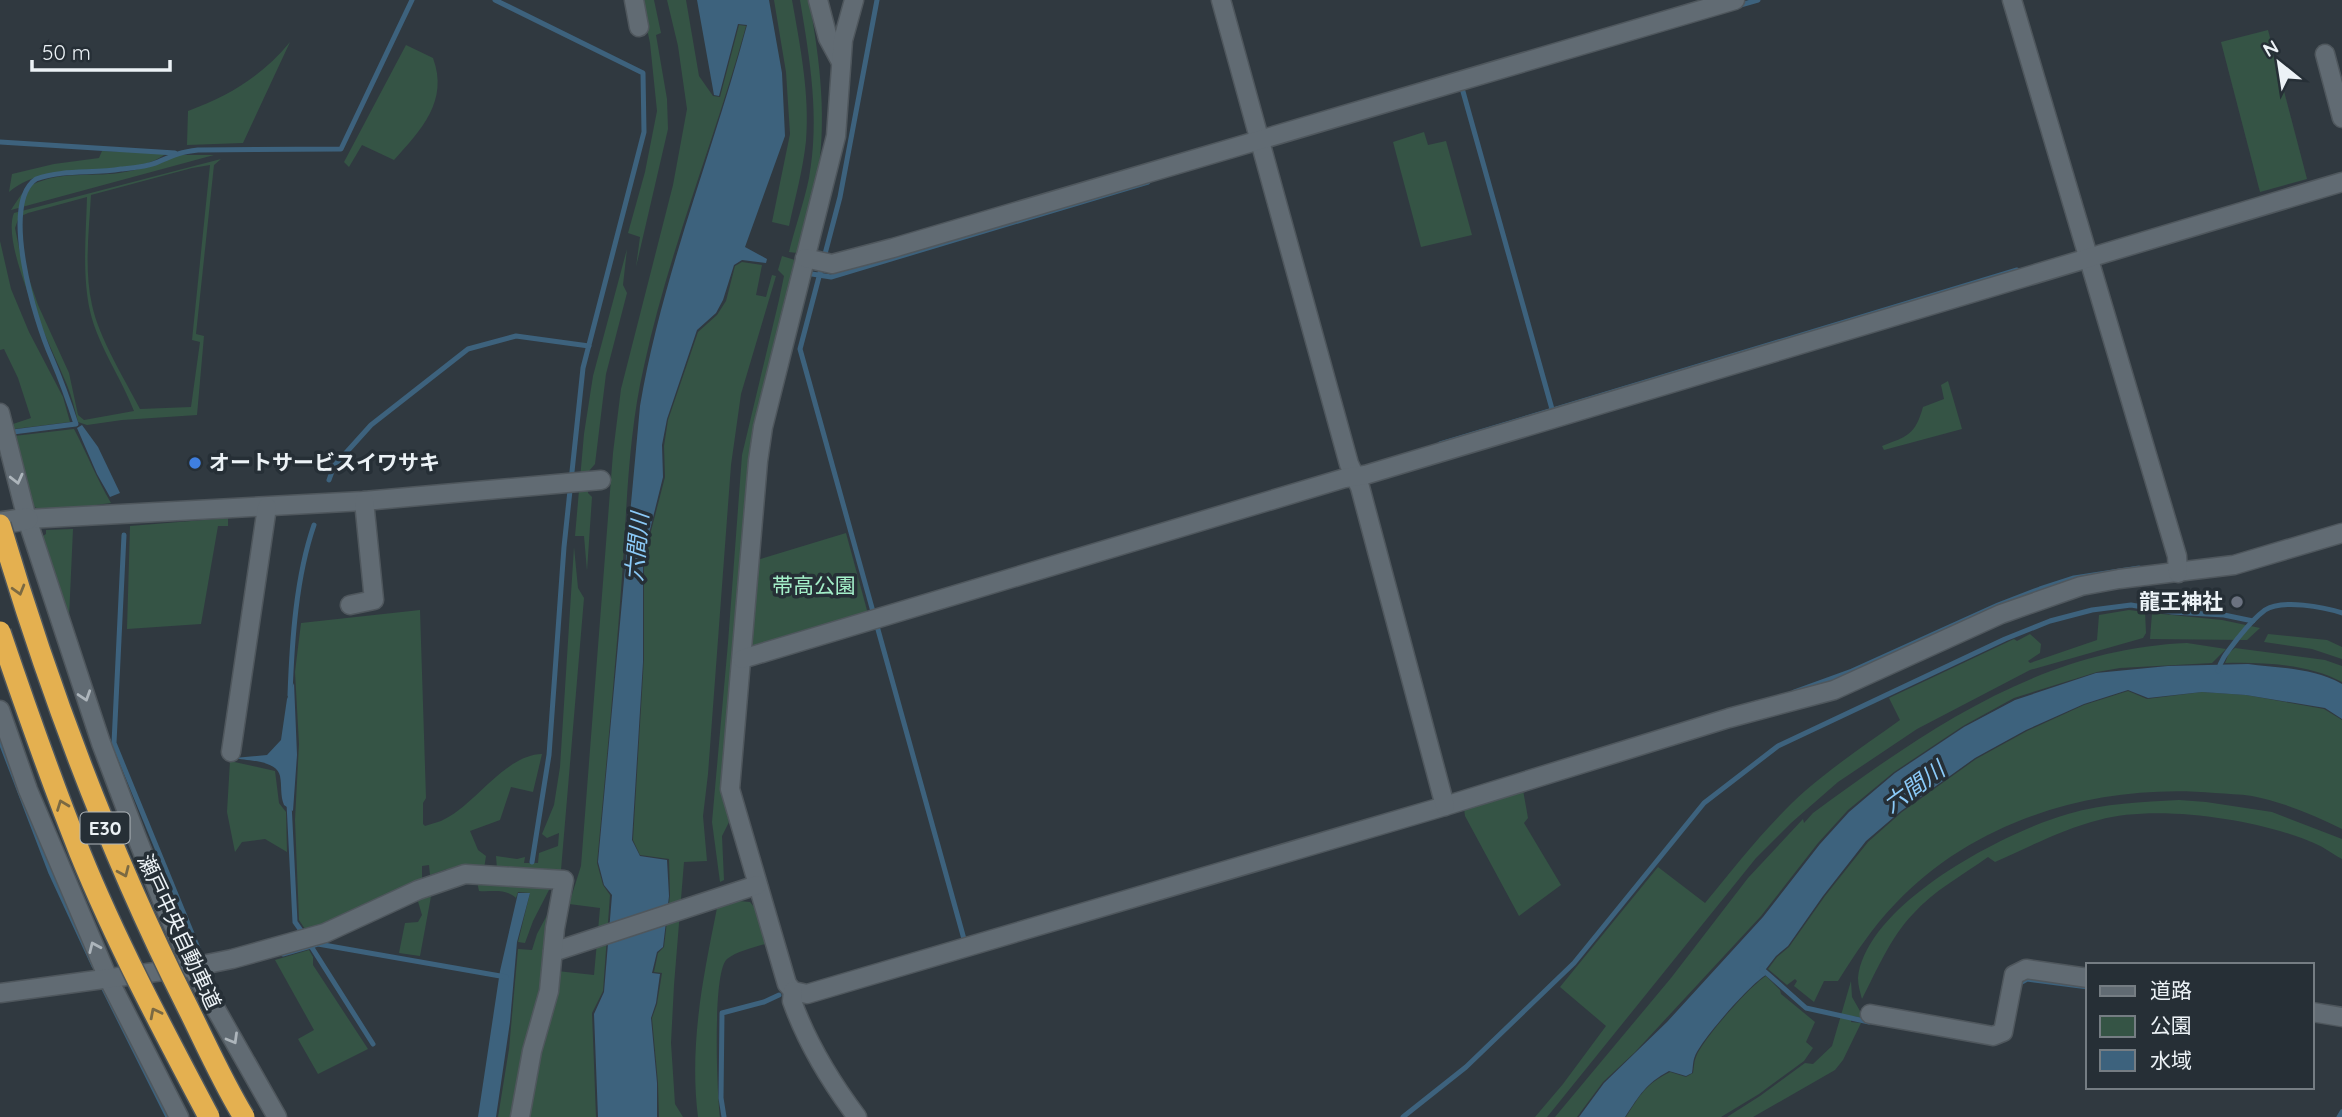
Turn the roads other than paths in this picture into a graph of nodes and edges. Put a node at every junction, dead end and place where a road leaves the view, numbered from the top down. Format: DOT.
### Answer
graph roads {
  1 [pos="634,0"];
  2 [pos="818,0"];
  3 [pos="854,0"];
  4 [pos="1221,0"];
  5 [pos="1735,0"];
  6 [pos="2012,0"];
  7 [pos="639,27"];
  8 [pos="2325,54"];
  9 [pos="841,63"];
  10 [pos="2342,118"];
  11 [pos="1260,145"];
  12 [pos="2342,182"];
  13 [pos="2087,251"];
  14 [pos="817,261"];
  15 [pos="0,413"];
  16 [pos="1355,477"];
  17 [pos="601,480"];
  18 [pos="364,501"];
  19 [pos="267,507"];
  20 [pos="27,519"];
  21 [pos="0,524"];
  22 [pos="2342,533"];
  23 [pos="2177,565"];
  24 [pos="350,605"];
  25 [pos="0,632"];
  26 [pos="742,659"];
  27 [pos="0,710"];
  28 [pos="231,752"];
  29 [pos="1443,799"];
  30 [pos="757,885"];
  31 [pos="560,950"];
  32 [pos="192,967"];
  33 [pos="108,978"];
  34 [pos="2086,978"];
  35 [pos="793,991"];
  36 [pos="0,993"];
  37 [pos="2314,1012"];
  38 [pos="1870,1014"];
  39 [pos="2342,1017"];
  40 [pos="179,1117"];
  41 [pos="209,1117"];
  42 [pos="244,1117"];
  43 [pos="277,1117"];
  44 [pos="520,1117"];
  45 [pos="857,1117"];
  1 -- 7 [label="street"];
  2 -- 9 [label="street"];
  3 -- 9 [label="street"];
  4 -- 11 [label="street"];
  5 -- 11 [label="street"];
  6 -- 13 [label="street"];
  8 -- 10 [label="street"];
  9 -- 14 [label="street"];
  11 -- 14 [label="street"];
  11 -- 16 [label="street"];
  12 -- 13 [label="street"];
  13 -- 16 [label="street"];
  13 -- 23 [label="street"];
  14 -- 26 [label="street"];
  15 -- 20 [label="street, one-way"];
  16 -- 26 [label="street"];
  16 -- 29 [label="street"];
  17 -- 18 [label="street"];
  18 -- 19 [label="street"];
  18 -- 24 [label="street"];
  19 -- 20 [label="street"];
  19 -- 28 [label="street"];
  20 -- 21 [label="street"];
  20 -- 32 [label="street, one-way"];
  21 -- 42 [label="highway, 瀬戸中央自動車道 / E30, one-way, bridge"];
  22 -- 23 [label="street"];
  23 -- 29 [label="street"];
  41 -- 25 [label="highway, E30, one-way, bridge"];
  26 -- 30 [label="street"];
  33 -- 27 [label="street, one-way"];
  29 -- 35 [label="street"];
  30 -- 31 [label="street"];
  30 -- 35 [label="street"];
  31 -- 32 [label="street"];
  31 -- 44 [label="street"];
  32 -- 33 [label="street"];
  32 -- 43 [label="street, one-way"];
  33 -- 36 [label="street"];
  33 -- 40 [label="street"];
  34 -- 38 [label="street"];
  35 -- 45 [label="street"];
  37 -- 39 [label="street"];
}
